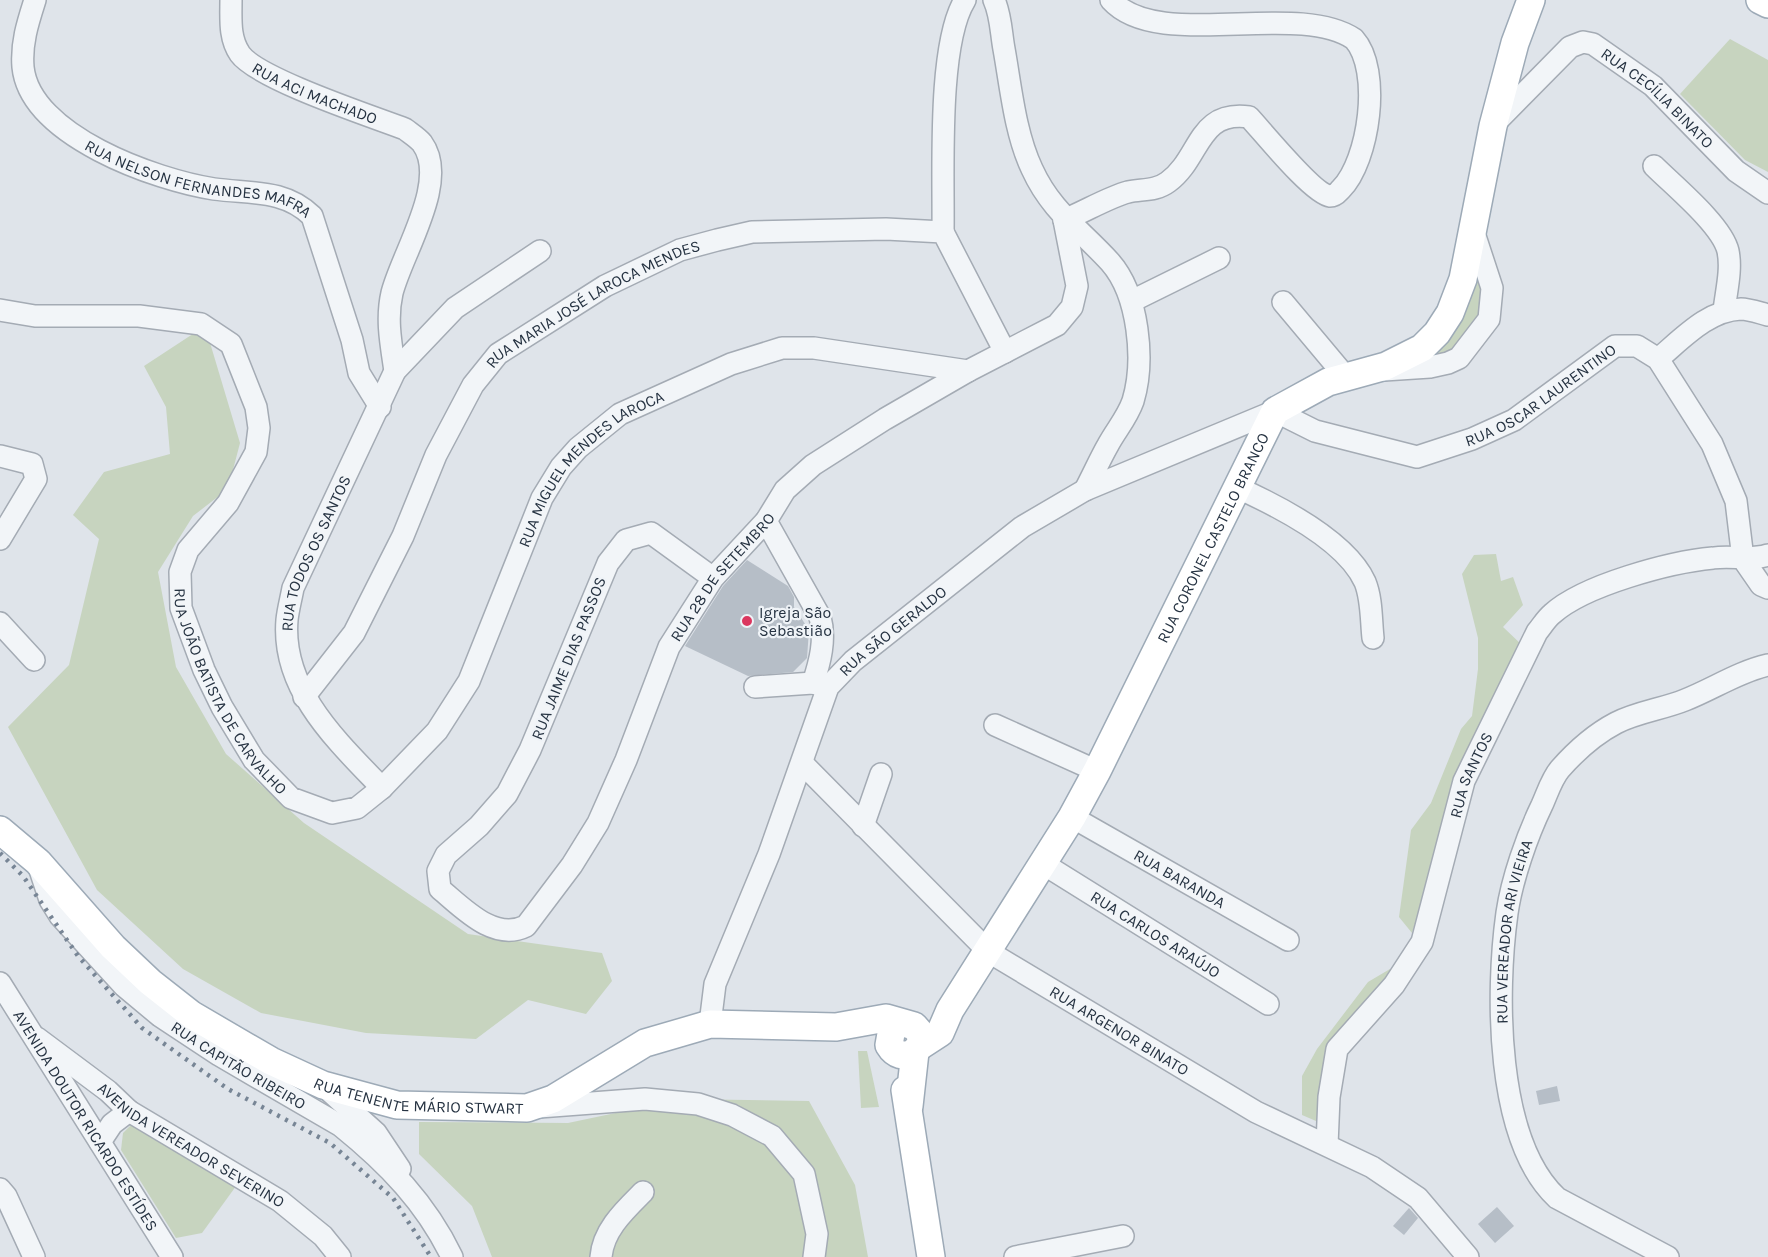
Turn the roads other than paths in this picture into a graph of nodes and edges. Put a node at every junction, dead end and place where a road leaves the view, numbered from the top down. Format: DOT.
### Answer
graph roads {
  1 [pos="35,0"];
  2 [pos="231,0"];
  3 [pos="965,0"];
  4 [pos="994,0"];
  5 [pos="1111,0"];
  6 [pos="1531,0"];
  7 [pos="1760,0"];
  8 [pos="1768,4"];
  9 [pos="1493,126"];
  10 [pos="1654,166"];
  11 [pos="1768,193"];
  12 [pos="1064,220"];
  13 [pos="1473,230"];
  14 [pos="943,231"];
  15 [pos="540,251"];
  16 [pos="1219,258"];
  17 [pos="1132,301"];
  18 [pos="1283,302"];
  19 [pos="0,310"];
  20 [pos="1724,312"];
  21 [pos="1768,315"];
  22 [pos="1005,352"];
  23 [pos="1658,359"];
  24 [pos="395,371"];
  25 [pos="968,371"];
  26 [pos="1357,373"];
  27 [pos="380,407"];
  28 [pos="1275,411"];
  29 [pos="0,456"];
  30 [pos="1236,487"];
  31 [pos="1085,490"];
  32 [pos="766,521"];
  33 [pos="0,539"];
  34 [pos="1768,555"];
  35 [pos="1743,558"];
  36 [pos="713,578"];
  37 [pos="1768,588"];
  38 [pos="0,623"];
  39 [pos="1373,638"];
  40 [pos="34,660"];
  41 [pos="1768,665"];
  42 [pos="820,685"];
  43 [pos="755,687"];
  44 [pos="304,697"];
  45 [pos="995,725"];
  46 [pos="802,763"];
  47 [pos="1097,771"];
  48 [pos="881,774"];
  49 [pos="382,788"];
  50 [pos="357,808"];
  51 [pos="1072,817"];
  52 [pos="862,826"];
  53 [pos="0,830"];
  54 [pos="446,855"];
  55 [pos="38,862"];
  56 [pos="1042,863"];
  57 [pos="1288,940"];
  58 [pos="989,952"];
  59 [pos="0,983"];
  60 [pos="1268,1004"];
  61 [pos="710,1023"];
  62 [pos="37,1038"];
  63 [pos="904,1039"];
  64 [pos="323,1085"];
  65 [pos="527,1108"];
  66 [pos="129,1111"];
  67 [pos="100,1142"];
  68 [pos="1327,1145"];
  69 [pos="0,1190"];
  70 [pos="643,1192"];
  71 [pos="418,1198"];
  72 [pos="1123,1236"];
  73 [pos="34,1257"];
  74 [pos="172,1257"];
  75 [pos="340,1257"];
  76 [pos="452,1257"];
  77 [pos="601,1257"];
  78 [pos="814,1257"];
  79 [pos="931,1257"];
  80 [pos="1015,1257"];
  81 [pos="1468,1257"];
  82 [pos="1668,1257"];
  1 -- 27 [label="street, RUA NELSON FERNANDES MAFRA"];
  2 -- 24 [label="street, RUA ACI MACHADO"];
  3 -- 14 [label="street"];
  4 -- 12 [label="street"];
  5 -- 12 [label="street"];
  6 -- 9 [label="main road"];
  7 -- 8 [label="main road"];
  9 -- 11 [label="street, RUA CECÍLIA BINATO"];
  9 -- 13 [label="main road"];
  10 -- 20 [label="street"];
  12 -- 17 [label="street"];
  12 -- 22 [label="street, RUA 28 DE SETEMBRO"];
  13 -- 26 [label="main road"];
  13 -- 26 [label="street"];
  14 -- 22 [label="street"];
  14 -- 44 [label="street, RUA MARIA JOSÉ LAROCA MENDES"];
  15 -- 24 [label="street, RUA TODOS OS SANTOS"];
  16 -- 17 [label="street"];
  17 -- 31 [label="street"];
  18 -- 26 [label="street"];
  19 -- 50 [label="street, RUA JOÃO BATISTA DE CARVALHO"];
  20 -- 21 [label="street"];
  20 -- 23 [label="street"];
  22 -- 25 [label="street, RUA 28 DE SETEMBRO"];
  23 -- 28 [label="street, RUA OSCAR LAURENTINO"];
  23 -- 35 [label="street"];
  24 -- 27 [label="street, RUA TODOS OS SANTOS"];
  25 -- 32 [label="street, RUA 28 DE SETEMBRO"];
  25 -- 49 [label="street, RUA MIGUEL MENDES LAROCA"];
  26 -- 28 [label="main road"];
  27 -- 44 [label="street, RUA TODOS OS SANTOS"];
  28 -- 30 [label="main road, RUA CORONEL CASTELO BRANCO"];
  28 -- 31 [label="street, RUA SÃO GERALDO"];
  29 -- 33 [label="street"];
  30 -- 39 [label="street"];
  30 -- 47 [label="main road, RUA CORONEL CASTELO BRANCO"];
  31 -- 42 [label="street, RUA SÃO GERALDO"];
  32 -- 36 [label="street, RUA 28 DE SETEMBRO"];
  32 -- 42 [label="street"];
  34 -- 35 [label="street, RUA SANTOS"];
  35 -- 37 [label="street"];
  35 -- 68 [label="street, RUA SANTOS"];
  36 -- 54 [label="street, RUA JAIME DIAS PASSOS"];
  36 -- 54 [label="street, RUA 28 DE SETEMBRO"];
  38 -- 40 [label="street"];
  41 -- 82 [label="street, RUA VEREADOR ARI VIEIRA"];
  42 -- 43 [label="street"];
  42 -- 46 [label="street, RUA SÃO GERALDO"];
  44 -- 49 [label="street, RUA TODOS OS SANTOS"];
  45 -- 47 [label="street"];
  46 -- 52 [label="street, RUA ARGENOR BINATO"];
  46 -- 61 [label="street, RUA SÃO GERALDO"];
  47 -- 51 [label="main road, RUA CORONEL CASTELO BRANCO"];
  48 -- 52 [label="street"];
  49 -- 50 [label="street, RUA MIGUEL MENDES LAROCA"];
  51 -- 56 [label="main road, RUA CORONEL CASTELO BRANCO"];
  51 -- 57 [label="street, RUA BARANDA"];
  52 -- 58 [label="street, RUA ARGENOR BINATO"];
  53 -- 55 [label="main road, RUA TENENTE MÁRIO STWART"];
  55 -- 64 [label="main road, RUA TENENTE MÁRIO STWART"];
  55 -- 71 [label="street, RUA CAPITÃO RIBEIRO"];
  56 -- 58 [label="main road, RUA CORONEL CASTELO BRANCO"];
  56 -- 60 [label="street, RUA CARLOS ARAÚJO"];
  58 -- 63 [label="main road, RUA CORONEL CASTELO BRANCO"];
  58 -- 68 [label="street, RUA ARGENOR BINATO"];
  59 -- 62 [label="street, AVENIDA DOUTOR RICARDO ESTÍDES"];
  61 -- 63 [label="main road, RUA TENENTE MÁRIO STWART"];
  61 -- 65 [label="main road, RUA TENENTE MÁRIO STWART"];
  62 -- 66 [label="street, AVENIDA VEREADOR SEVERINO"];
  62 -- 67 [label="street, AVENIDA DOUTOR RICARDO ESTÍDES"];
  63 -- 79 [label="main road"];
  64 -- 65 [label="main road, RUA TENENTE MÁRIO STWART"];
  64 -- 71 [label="street"];
  65 -- 78 [label="street"];
  66 -- 67 [label="street"];
  66 -- 75 [label="street, AVENIDA VEREADOR SEVERINO"];
  67 -- 74 [label="street, AVENIDA DOUTOR RICARDO ESTÍDES"];
  68 -- 81 [label="street, RUA ARGENOR BINATO"];
  69 -- 73 [label="street"];
  70 -- 77 [label="street"];
  71 -- 76 [label="street, RUA CAPITÃO RIBEIRO"];
  72 -- 80 [label="street"];
}
